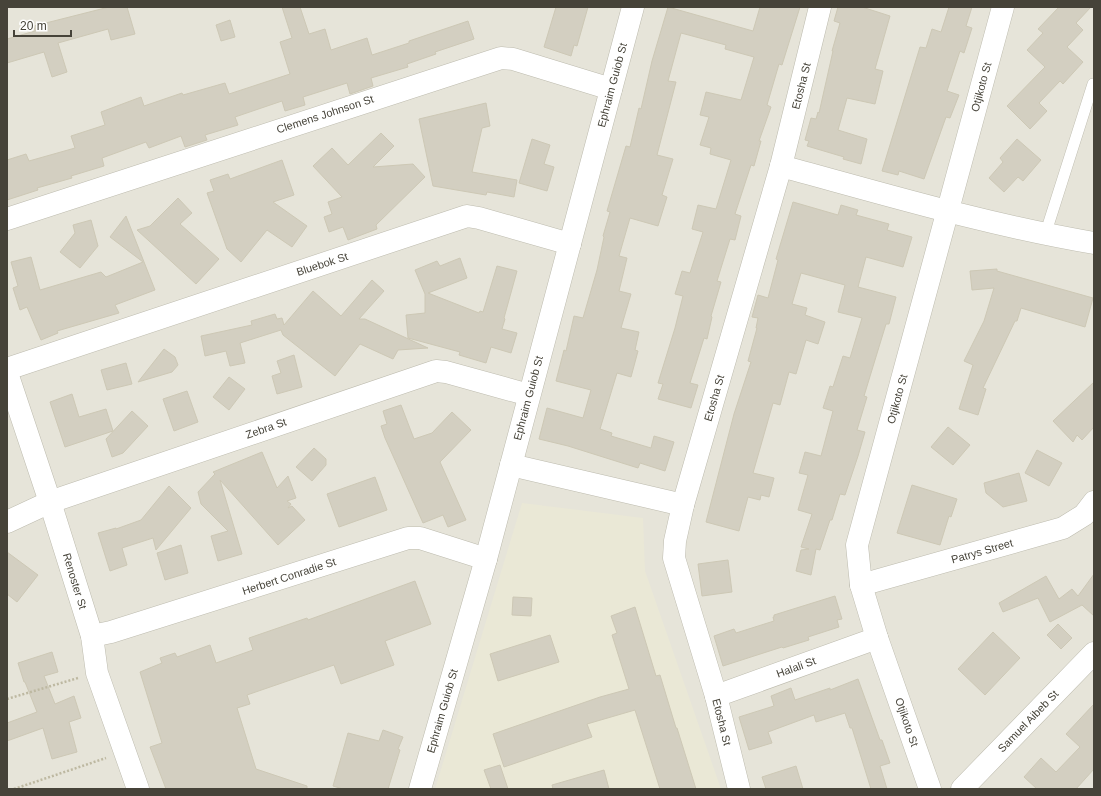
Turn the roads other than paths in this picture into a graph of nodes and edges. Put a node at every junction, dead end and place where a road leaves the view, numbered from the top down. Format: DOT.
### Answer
graph roads {
  1 [pos="634,7"];
  2 [pos="820,7"];
  3 [pos="1003,7"];
  4 [pos="1092,84"];
  5 [pos="611,89"];
  6 [pos="781,166"];
  7 [pos="948,211"];
  8 [pos="7,219"];
  9 [pos="1045,235"];
  10 [pos="1094,243"];
  11 [pos="570,244"];
  12 [pos="7,370"];
  13 [pos="7,374"];
  14 [pos="529,396"];
  15 [pos="511,465"];
  16 [pos="50,502"];
  17 [pos="1094,502"];
  18 [pos="683,506"];
  19 [pos="7,522"];
  20 [pos="486,559"];
  21 [pos="861,585"];
  22 [pos="92,636"];
  23 [pos="877,638"];
  24 [pos="1094,652"];
  25 [pos="716,696"];
  26 [pos="138,789"];
  27 [pos="420,789"];
  28 [pos="739,789"];
  29 [pos="930,789"];
  30 [pos="962,789"];
  1 -- 5 [label="street, Ephraim Guiob St"];
  2 -- 6 [label="street, Etosha St"];
  3 -- 7 [label="street, Otjikoto St"];
  4 -- 9 [label="lane"];
  5 -- 8 [label="street, Clemens Johnson St"];
  5 -- 11 [label="street, Ephraim Guiob St"];
  6 -- 7 [label="street"];
  6 -- 18 [label="street, Etosha St"];
  7 -- 9 [label="street"];
  7 -- 21 [label="street, Otjikoto St"];
  9 -- 10 [label="street"];
  11 -- 12 [label="street, Bluebok St"];
  11 -- 14 [label="street, Ephraim Guiob St"];
  13 -- 16 [label="street, Renoster St"];
  14 -- 15 [label="street, Ephraim Guiob St"];
  14 -- 16 [label="street, Zebra St"];
  15 -- 18 [label="street"];
  15 -- 20 [label="street, Ephraim Guiob St"];
  16 -- 19 [label="street, Zebra St"];
  16 -- 22 [label="street, Renoster St"];
  17 -- 21 [label="street, Patrys Street"];
  18 -- 25 [label="street, Etosha St"];
  20 -- 22 [label="street, Herbert Conradie St"];
  20 -- 27 [label="street, Ephraim Guiob St"];
  21 -- 23 [label="street, Otjikoto St"];
  22 -- 26 [label="street, Renoster St"];
  23 -- 25 [label="street, Halali St"];
  23 -- 29 [label="street, Otjikoto St"];
  24 -- 30 [label="street, Samuel Aibeb St"];
  25 -- 28 [label="street, Etosha St"];
}
